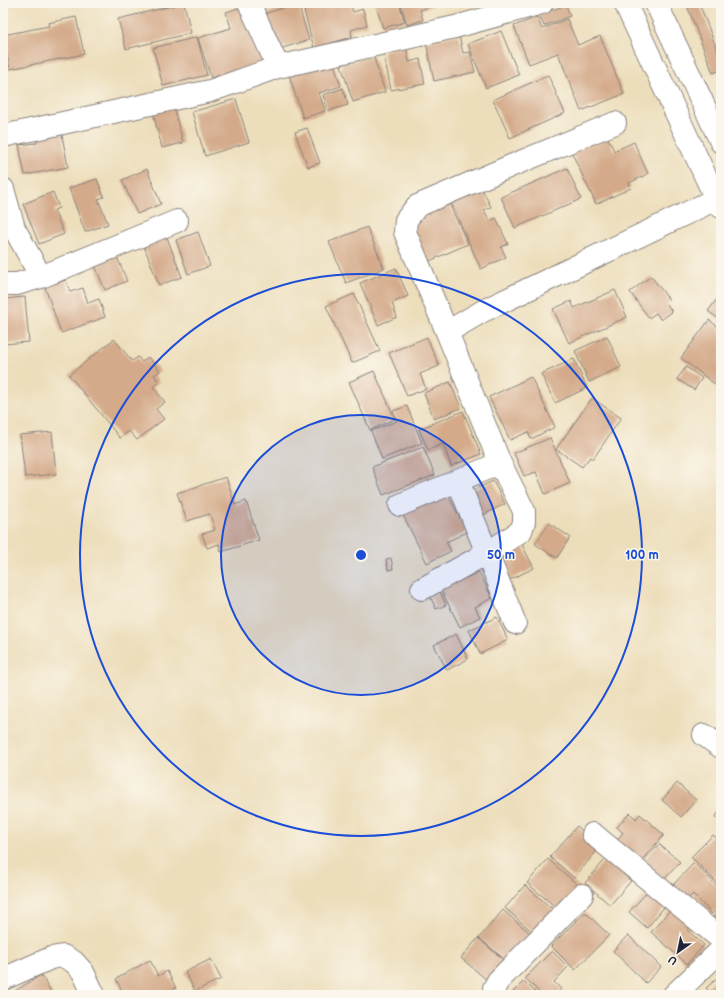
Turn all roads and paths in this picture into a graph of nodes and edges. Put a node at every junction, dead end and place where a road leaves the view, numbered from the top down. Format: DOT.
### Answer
graph roads {
  1 [pos="249,3"];
  2 [pos="542,3"];
  3 [pos="625,3"];
  4 [pos="656,3"];
  5 [pos="278,67"];
  6 [pos="615,123"];
  7 [pos="3,136"];
  8 [pos="721,142"];
  9 [pos="3,189"];
  10 [pos="718,203"];
  11 [pos="177,221"];
  12 [pos="41,278"];
  13 [pos="3,284"];
  14 [pos="447,332"];
  15 [pos="500,463"];
  16 [pos="458,481"];
  17 [pos="400,505"];
  18 [pos="487,553"];
  19 [pos="422,589"];
  20 [pos="515,623"];
  21 [pos="593,834"];
  22 [pos="582,895"];
  23 [pos="721,939"];
  24 [pos="721,950"];
  25 [pos="3,979"];
  26 [pos="94,995"];
  27 [pos="494,995"];
  28 [pos="674,995"];
  1 -- 5 [label="street"];
  2 -- 5 [label="street"];
  3 -- 10 [label="street"];
  4 -- 8 [label="street"];
  5 -- 7 [label="street"];
  6 -- 14 [label="street"];
  9 -- 12 [label="street"];
  10 -- 14 [label="street"];
  11 -- 12 [label="street"];
  12 -- 13 [label="street"];
  14 -- 15 [label="street"];
  15 -- 16 [label="street"];
  15 -- 18 [label="street"];
  16 -- 17 [label="street"];
  16 -- 18 [label="street"];
  18 -- 19 [label="street"];
  18 -- 20 [label="street"];
  21 -- 23 [label="street"];
  22 -- 27 [label="street"];
  24 -- 28 [label="street"];
  25 -- 26 [label="street"];
}
